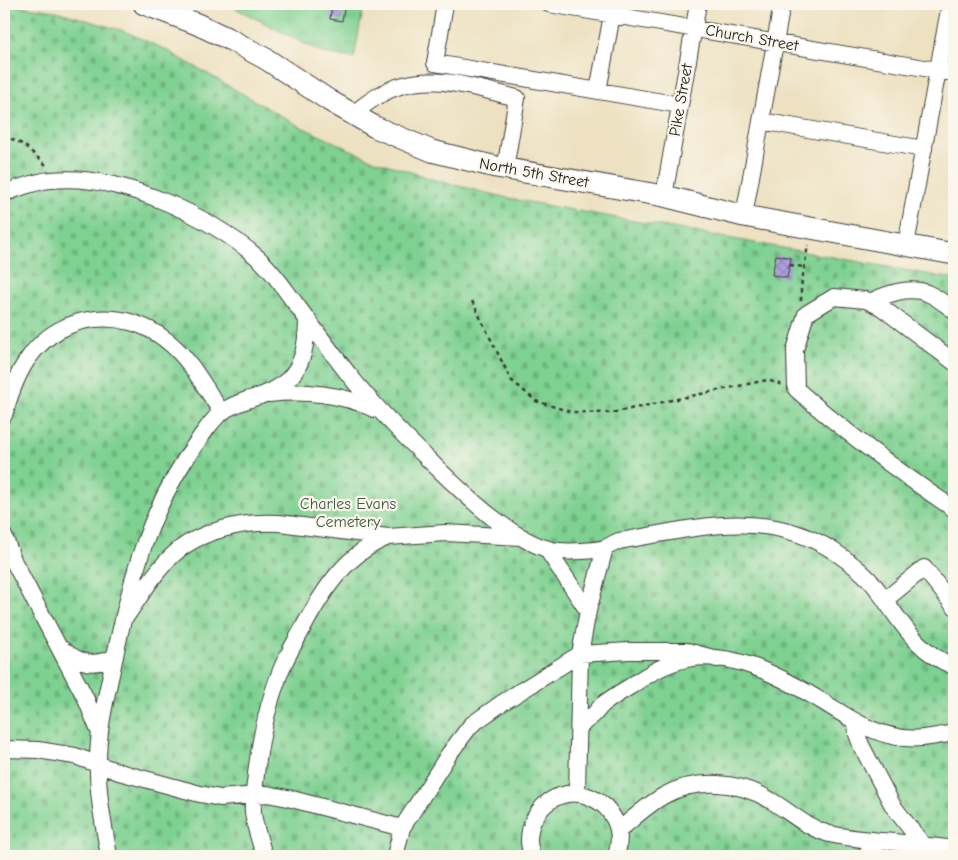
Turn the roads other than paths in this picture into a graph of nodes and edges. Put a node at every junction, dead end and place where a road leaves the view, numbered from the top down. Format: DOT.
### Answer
graph roads {
  1 [pos="144,4"];
  2 [pos="445,4"];
  3 [pos="550,4"];
  4 [pos="698,4"];
  5 [pos="782,4"];
  6 [pos="950,4"];
  7 [pos="613,9"];
  8 [pos="693,28"];
  9 [pos="776,42"];
  10 [pos="938,70"];
  11 [pos="954,73"];
  12 [pos="598,91"];
  13 [pos="680,105"];
  14 [pos="353,114"];
  15 [pos="761,121"];
  16 [pos="924,149"];
  17 [pos="505,169"];
  18 [pos="4,193"];
  19 [pos="664,196"];
  20 [pos="744,216"];
  21 [pos="906,245"];
  22 [pos="954,254"];
  23 [pos="870,302"];
  24 [pos="954,310"];
  25 [pos="307,318"];
  26 [pos="954,362"];
  27 [pos="8,386"];
  28 [pos="262,395"];
  29 [pos="381,412"];
  30 [pos="222,413"];
  31 [pos="4,415"];
  32 [pos="954,509"];
  33 [pos="4,536"];
  34 [pos="388,537"];
  35 [pos="522,537"];
  36 [pos="546,548"];
  37 [pos="605,548"];
  38 [pos="885,600"];
  39 [pos="954,606"];
  40 [pos="588,611"];
  41 [pos="122,623"];
  42 [pos="59,646"];
  43 [pos="580,654"];
  44 [pos="115,657"];
  45 [pos="717,659"];
  46 [pos="954,666"];
  47 [pos="856,722"];
  48 [pos="579,729"];
  49 [pos="99,731"];
  50 [pos="954,733"];
  51 [pos="4,749"];
  52 [pos="98,764"];
  53 [pos="577,794"];
  54 [pos="254,795"];
  55 [pos="402,828"];
  56 [pos="619,830"];
  57 [pos="882,841"];
  58 [pos="922,845"];
  59 [pos="954,849"];
  60 [pos="109,856"];
  61 [pos="264,856"];
  62 [pos="395,856"];
  63 [pos="532,856"];
  64 [pos="616,856"];
  65 [pos="864,856"];
  1 -- 14 [label="main road, North 5th Street"];
  2 -- 12 [label="street"];
  3 -- 7 [label="street, Church Street"];
  4 -- 8 [label="street, Pike Street"];
  5 -- 9 [label="street"];
  6 -- 10 [label="street"];
  7 -- 8 [label="street, Church Street"];
  7 -- 12 [label="street"];
  8 -- 9 [label="street, Church Street"];
  8 -- 13 [label="street, Pike Street"];
  9 -- 10 [label="street, Church Street"];
  9 -- 15 [label="street"];
  10 -- 11 [label="street, Church Street"];
  10 -- 16 [label="street"];
  12 -- 13 [label="street"];
  13 -- 19 [label="street, Pike Street"];
  14 -- 17 [label="main road, North 5th Street"];
  14 -- 17 [label="street"];
  15 -- 16 [label="street"];
  15 -- 20 [label="street"];
  16 -- 21 [label="street"];
  17 -- 19 [label="main road, North 5th Street"];
  18 -- 25 [label="street"];
  19 -- 20 [label="main road, North 5th Street"];
  20 -- 21 [label="main road, North 5th Street"];
  21 -- 22 [label="main road, North 5th Street"];
  23 -- 24 [label="street"];
  23 -- 26 [label="street"];
  23 -- 32 [label="street"];
  25 -- 28 [label="street"];
  25 -- 29 [label="street"];
  27 -- 30 [label="street"];
  27 -- 31 [label="street"];
  28 -- 29 [label="street"];
  28 -- 30 [label="street"];
  29 -- 35 [label="street"];
  30 -- 41 [label="street"];
  33 -- 42 [label="street"];
  34 -- 35 [label="street"];
  34 -- 41 [label="street"];
  34 -- 54 [label="street"];
  35 -- 36 [label="street"];
  36 -- 37 [label="street"];
  36 -- 40 [label="street"];
  37 -- 38 [label="street"];
  37 -- 40 [label="street"];
  38 -- 39 [label="street"];
  38 -- 46 [label="street"];
  40 -- 43 [label="street"];
  41 -- 44 [label="street"];
  42 -- 44 [label="street"];
  42 -- 49 [label="street"];
  43 -- 45 [label="street"];
  43 -- 48 [label="street"];
  43 -- 55 [label="street"];
  44 -- 49 [label="street"];
  45 -- 47 [label="street"];
  45 -- 48 [label="street"];
  47 -- 50 [label="street"];
  47 -- 58 [label="street"];
  48 -- 53 [label="street"];
  49 -- 52 [label="street"];
  51 -- 52 [label="street"];
  52 -- 54 [label="street"];
  52 -- 60 [label="street"];
  53 -- 56 [label="street"];
  53 -- 63 [label="street"];
  54 -- 55 [label="street"];
  54 -- 61 [label="street"];
  55 -- 62 [label="street"];
  56 -- 57 [label="street"];
  56 -- 64 [label="street"];
  57 -- 58 [label="street"];
  57 -- 65 [label="street"];
  58 -- 59 [label="street"];
}
